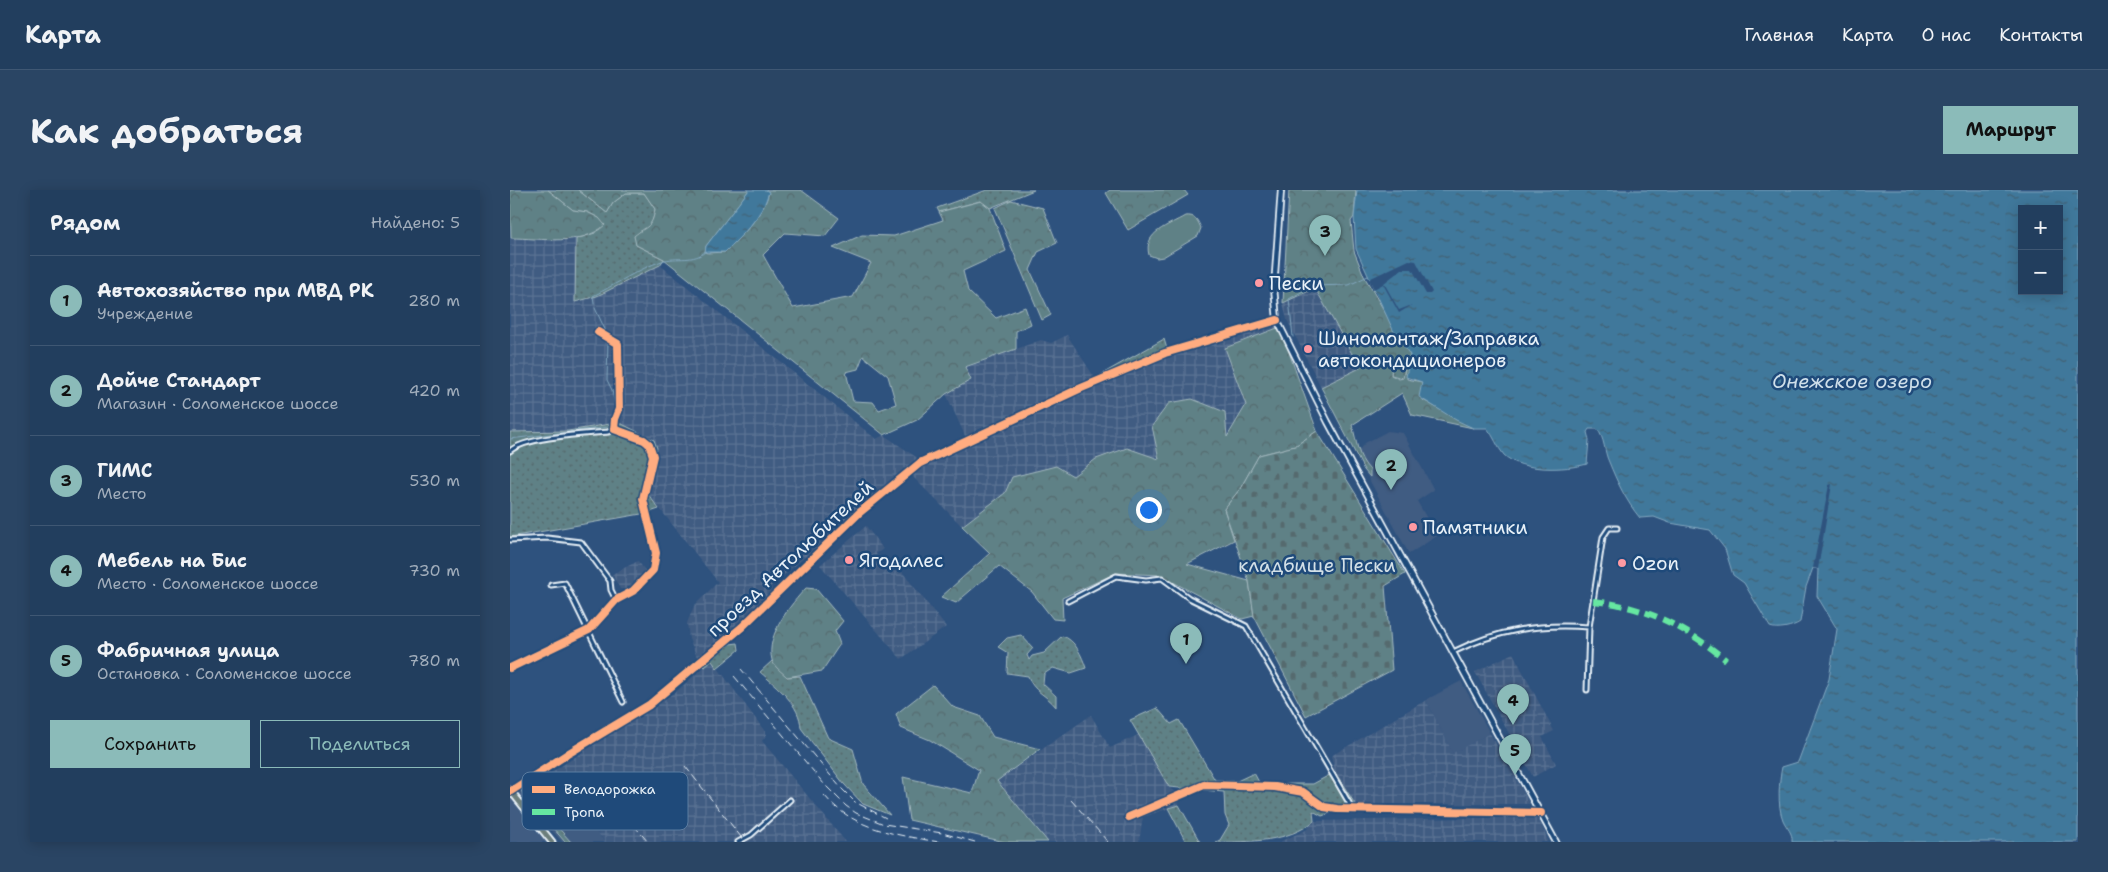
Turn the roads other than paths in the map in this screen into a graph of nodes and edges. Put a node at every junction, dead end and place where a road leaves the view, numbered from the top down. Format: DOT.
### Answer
graph roads {
  1 [pos="1281,190"];
  2 [pos="1277,320"];
  3 [pos="598,332"];
  4 [pos="614,429"];
  5 [pos="510,451"];
  6 [pos="1617,528"];
  7 [pos="510,540"];
  8 [pos="551,584"];
  9 [pos="616,600"];
  10 [pos="1068,601"];
  11 [pos="1589,627"];
  12 [pos="589,630"];
  13 [pos="1453,652"];
  14 [pos="510,668"];
  15 [pos="1587,690"];
  16 [pos="623,702"];
  17 [pos="539,772"];
  18 [pos="522,782"];
  19 [pos="510,790"];
  20 [pos="790,800"];
  21 [pos="522,805"];
  22 [pos="1352,808"];
  23 [pos="1541,813"];
  24 [pos="1129,817"];
  25 [pos="542,830"];
  26 [pos="552,842"];
  27 [pos="738,842"];
  28 [pos="1556,842"];
  1 -- 2 [label="main road"];
  2 -- 13 [label="main road"];
  2 -- 17 [label="street, проезд Автолюбителей"];
  3 -- 4 [label="street"];
  4 -- 5 [label="street"];
  4 -- 9 [label="street"];
  6 -- 11 [label="street"];
  7 -- 9 [label="street"];
  8 -- 12 [label="street"];
  9 -- 12 [label="street"];
  10 -- 22 [label="street"];
  11 -- 13 [label="street"];
  11 -- 15 [label="street"];
  12 -- 14 [label="street"];
  12 -- 16 [label="street"];
  13 -- 23 [label="main road"];
  18 -- 19 [label="street, проезд Автолюбителей"];
  19 -- 21 [label="main road"];
  20 -- 27 [label="street"];
  22 -- 23 [label="street"];
  22 -- 24 [label="street"];
  23 -- 28 [label="main road"];
  25 -- 26 [label="main road"];
}
